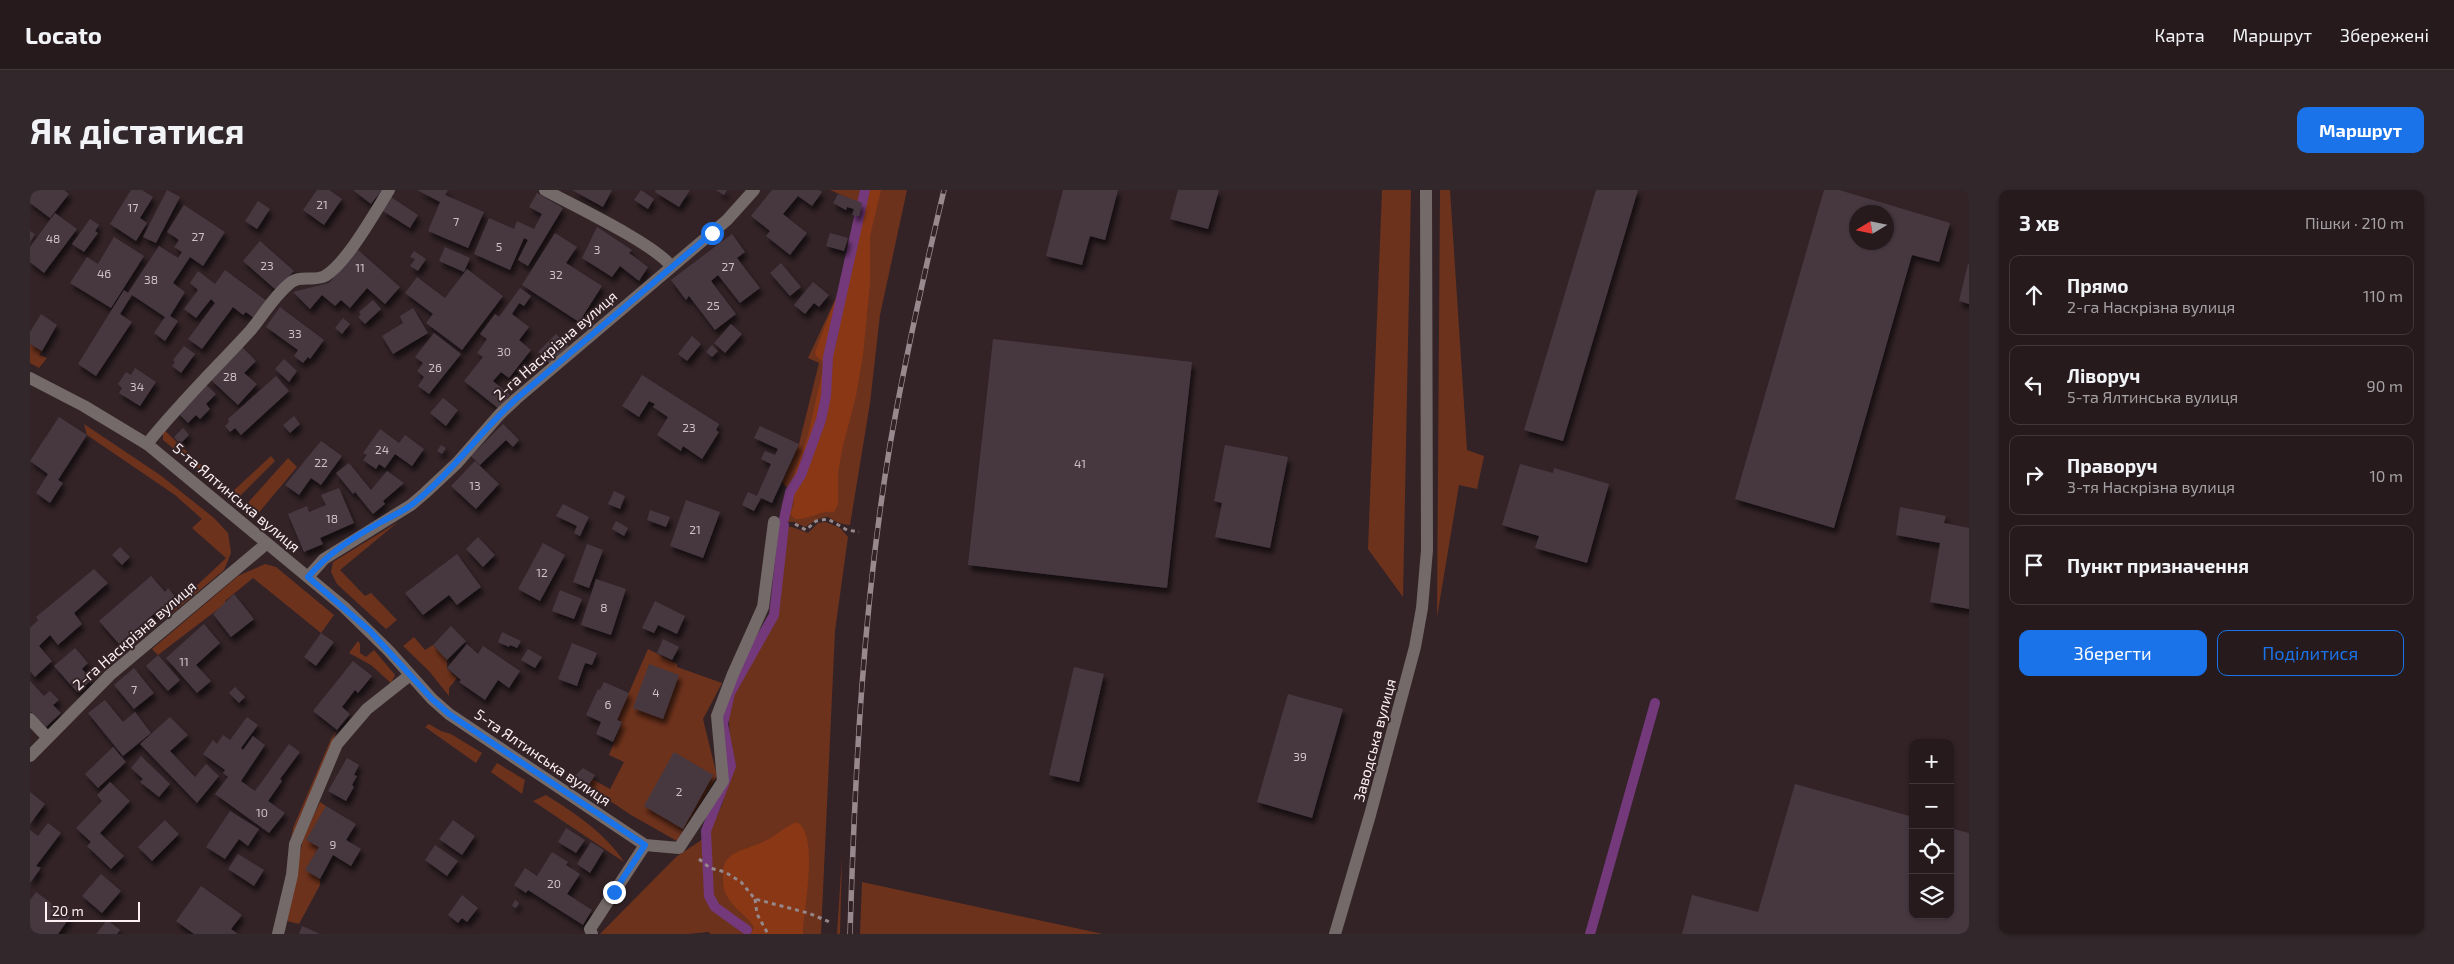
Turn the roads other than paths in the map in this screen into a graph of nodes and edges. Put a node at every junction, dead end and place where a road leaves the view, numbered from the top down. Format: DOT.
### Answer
graph roads {
  1 [pos="389,190"];
  2 [pos="545,190"];
  3 [pos="754,190"];
  4 [pos="1426,190"];
  5 [pos="671,266"];
  6 [pos="30,378"];
  7 [pos="147,444"];
  8 [pos="774,522"];
  9 [pos="266,544"];
  10 [pos="308,577"];
  11 [pos="410,675"];
  12 [pos="30,719"];
  13 [pos="47,737"];
  14 [pos="30,756"];
  15 [pos="645,845"];
  16 [pos="589,932"];
  17 [pos="278,934"];
  18 [pos="1335,934"];
  1 -- 7 [label="street"];
  2 -- 5 [label="street"];
  3 -- 5 [label="street, 2-га Наскрізна вулиця"];
  4 -- 18 [label="street, Заводська вулиця"];
  5 -- 10 [label="street, 2-га Наскрізна вулиця"];
  6 -- 7 [label="street, 5-та Ялтинська вулиця"];
  7 -- 9 [label="street, 5-та Ялтинська вулиця"];
  8 -- 15 [label="street"];
  9 -- 10 [label="street, 5-та Ялтинська вулиця"];
  9 -- 13 [label="street, 2-га Наскрізна вулиця"];
  10 -- 11 [label="street, 5-та Ялтинська вулиця"];
  11 -- 15 [label="street, 5-та Ялтинська вулиця"];
  11 -- 17 [label="street"];
  12 -- 13 [label="street"];
  13 -- 14 [label="street, 2-га Наскрізна вулиця"];
  15 -- 16 [label="street"];
}
